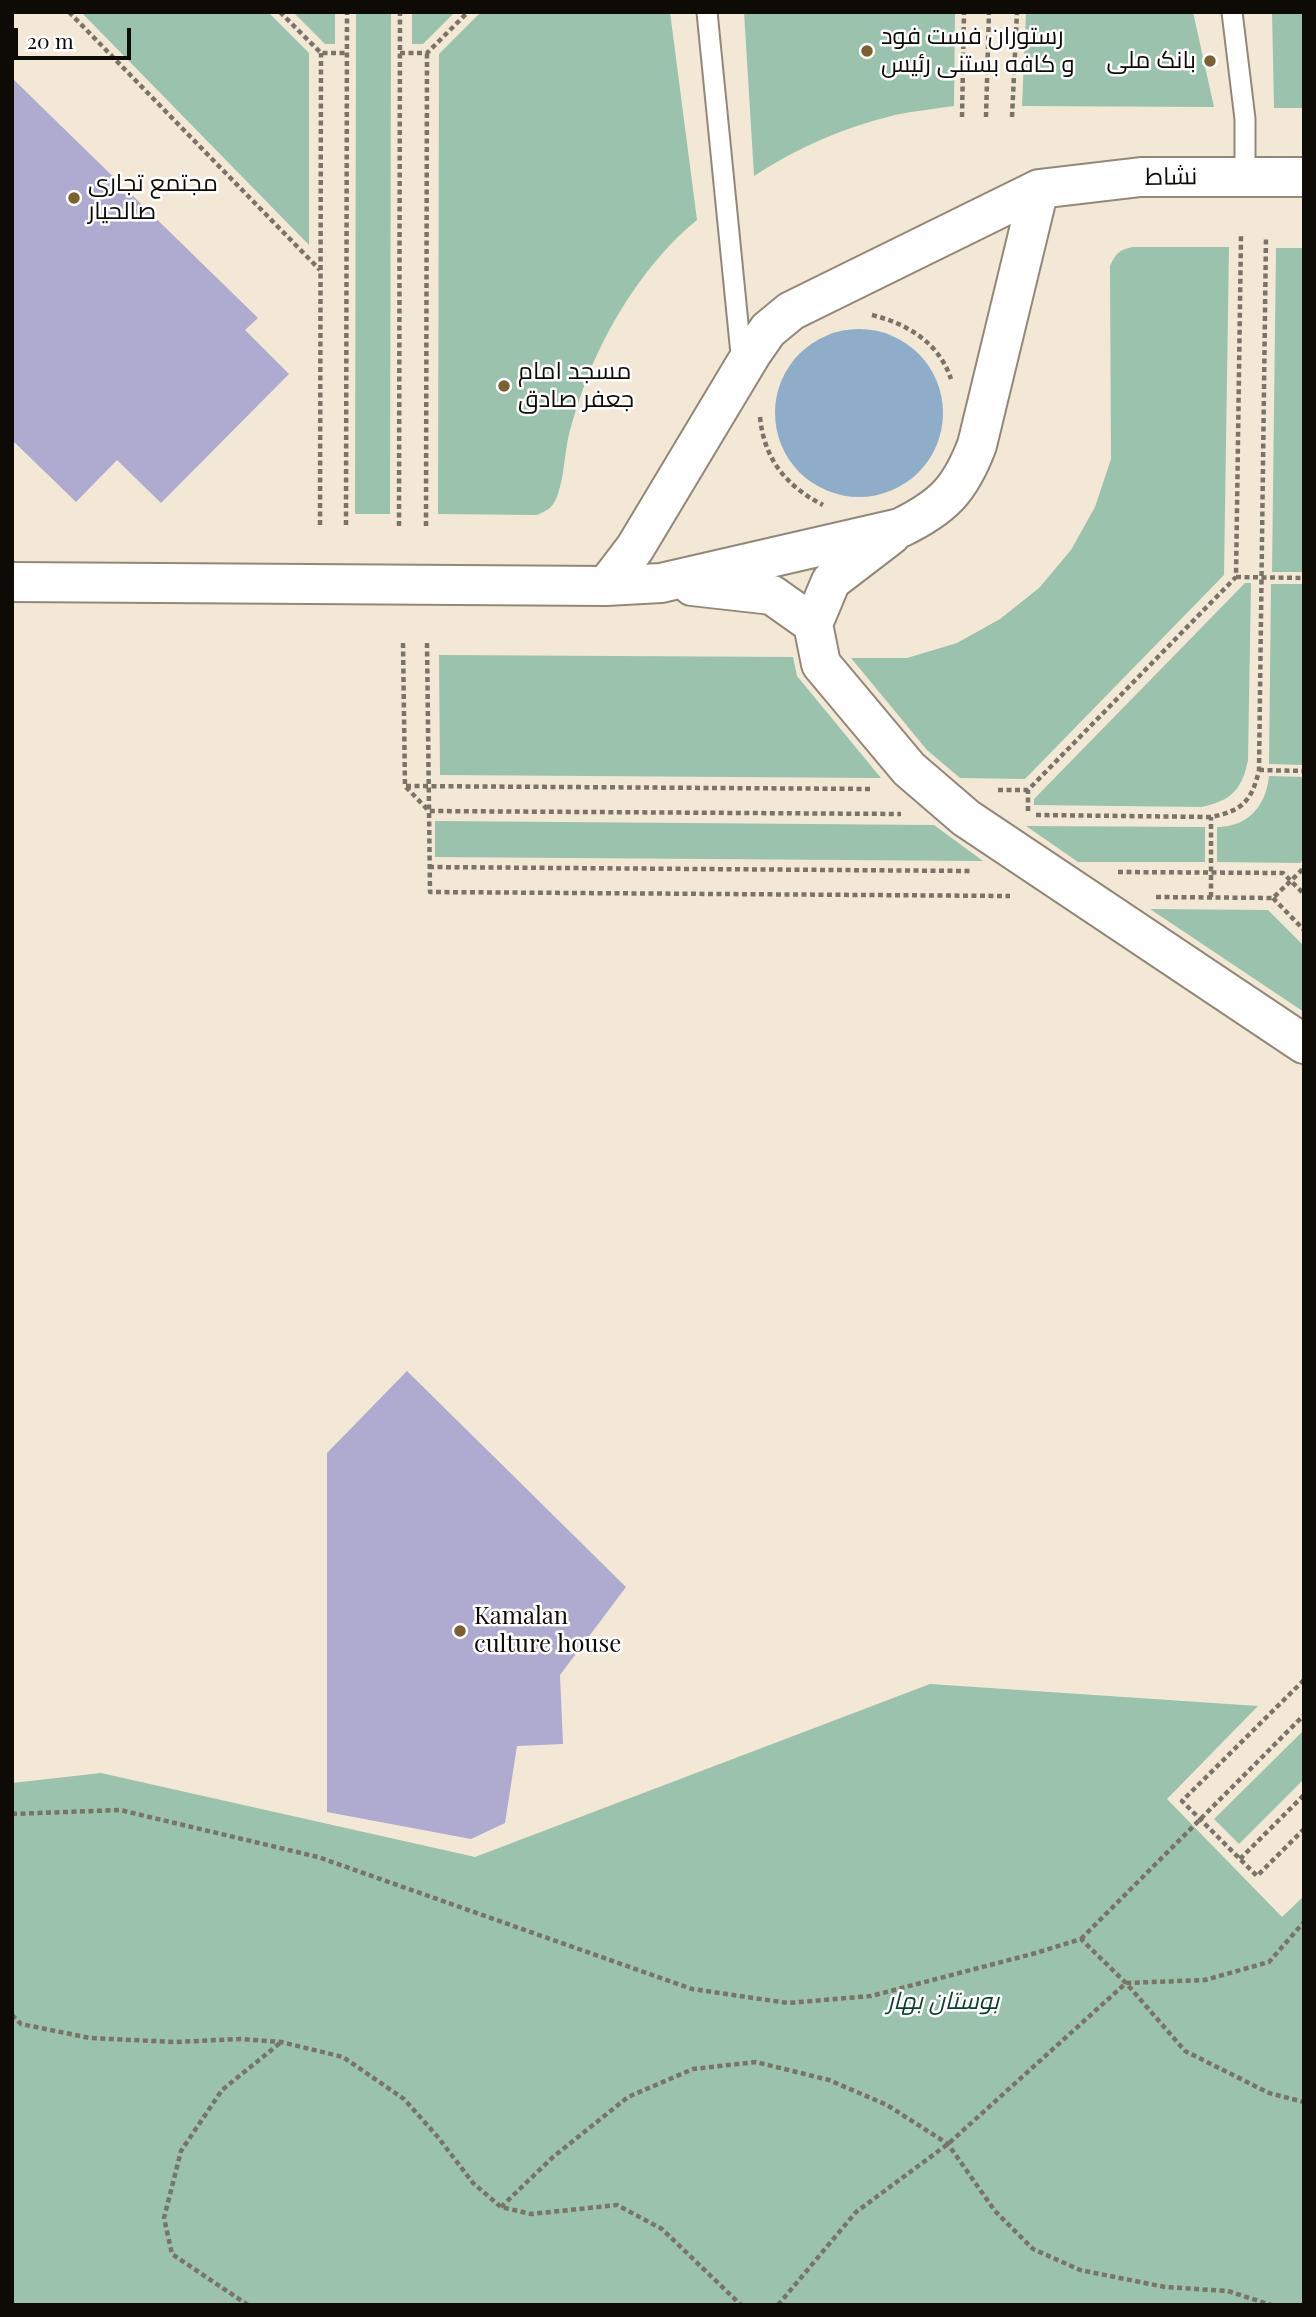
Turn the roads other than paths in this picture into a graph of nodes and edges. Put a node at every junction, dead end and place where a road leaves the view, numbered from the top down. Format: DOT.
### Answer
graph roads {
  1 [pos="707,12"];
  2 [pos="1232,12"];
  3 [pos="1245,177"];
  4 [pos="1304,177"];
  5 [pos="1039,189"];
  6 [pos="743,368"];
  7 [pos="901,528"];
  8 [pos="12,582"];
  9 [pos="660,583"];
  10 [pos="606,586"];
  11 [pos="813,624"];
  12 [pos="1304,1044"];
  1 -- 6 [label="lane"];
  2 -- 3 [label="lane"];
  3 -- 4 [label="street, نشاط"];
  3 -- 5 [label="street, نشاط"];
  5 -- 6 [label="street, نشاط"];
  5 -- 7 [label="street"];
  6 -- 10 [label="street, نشاط"];
  7 -- 9 [label="street"];
  7 -- 11 [label="street"];
  8 -- 10 [label="street"];
  9 -- 10 [label="street"];
  9 -- 11 [label="street"];
  11 -- 12 [label="street"];
}
